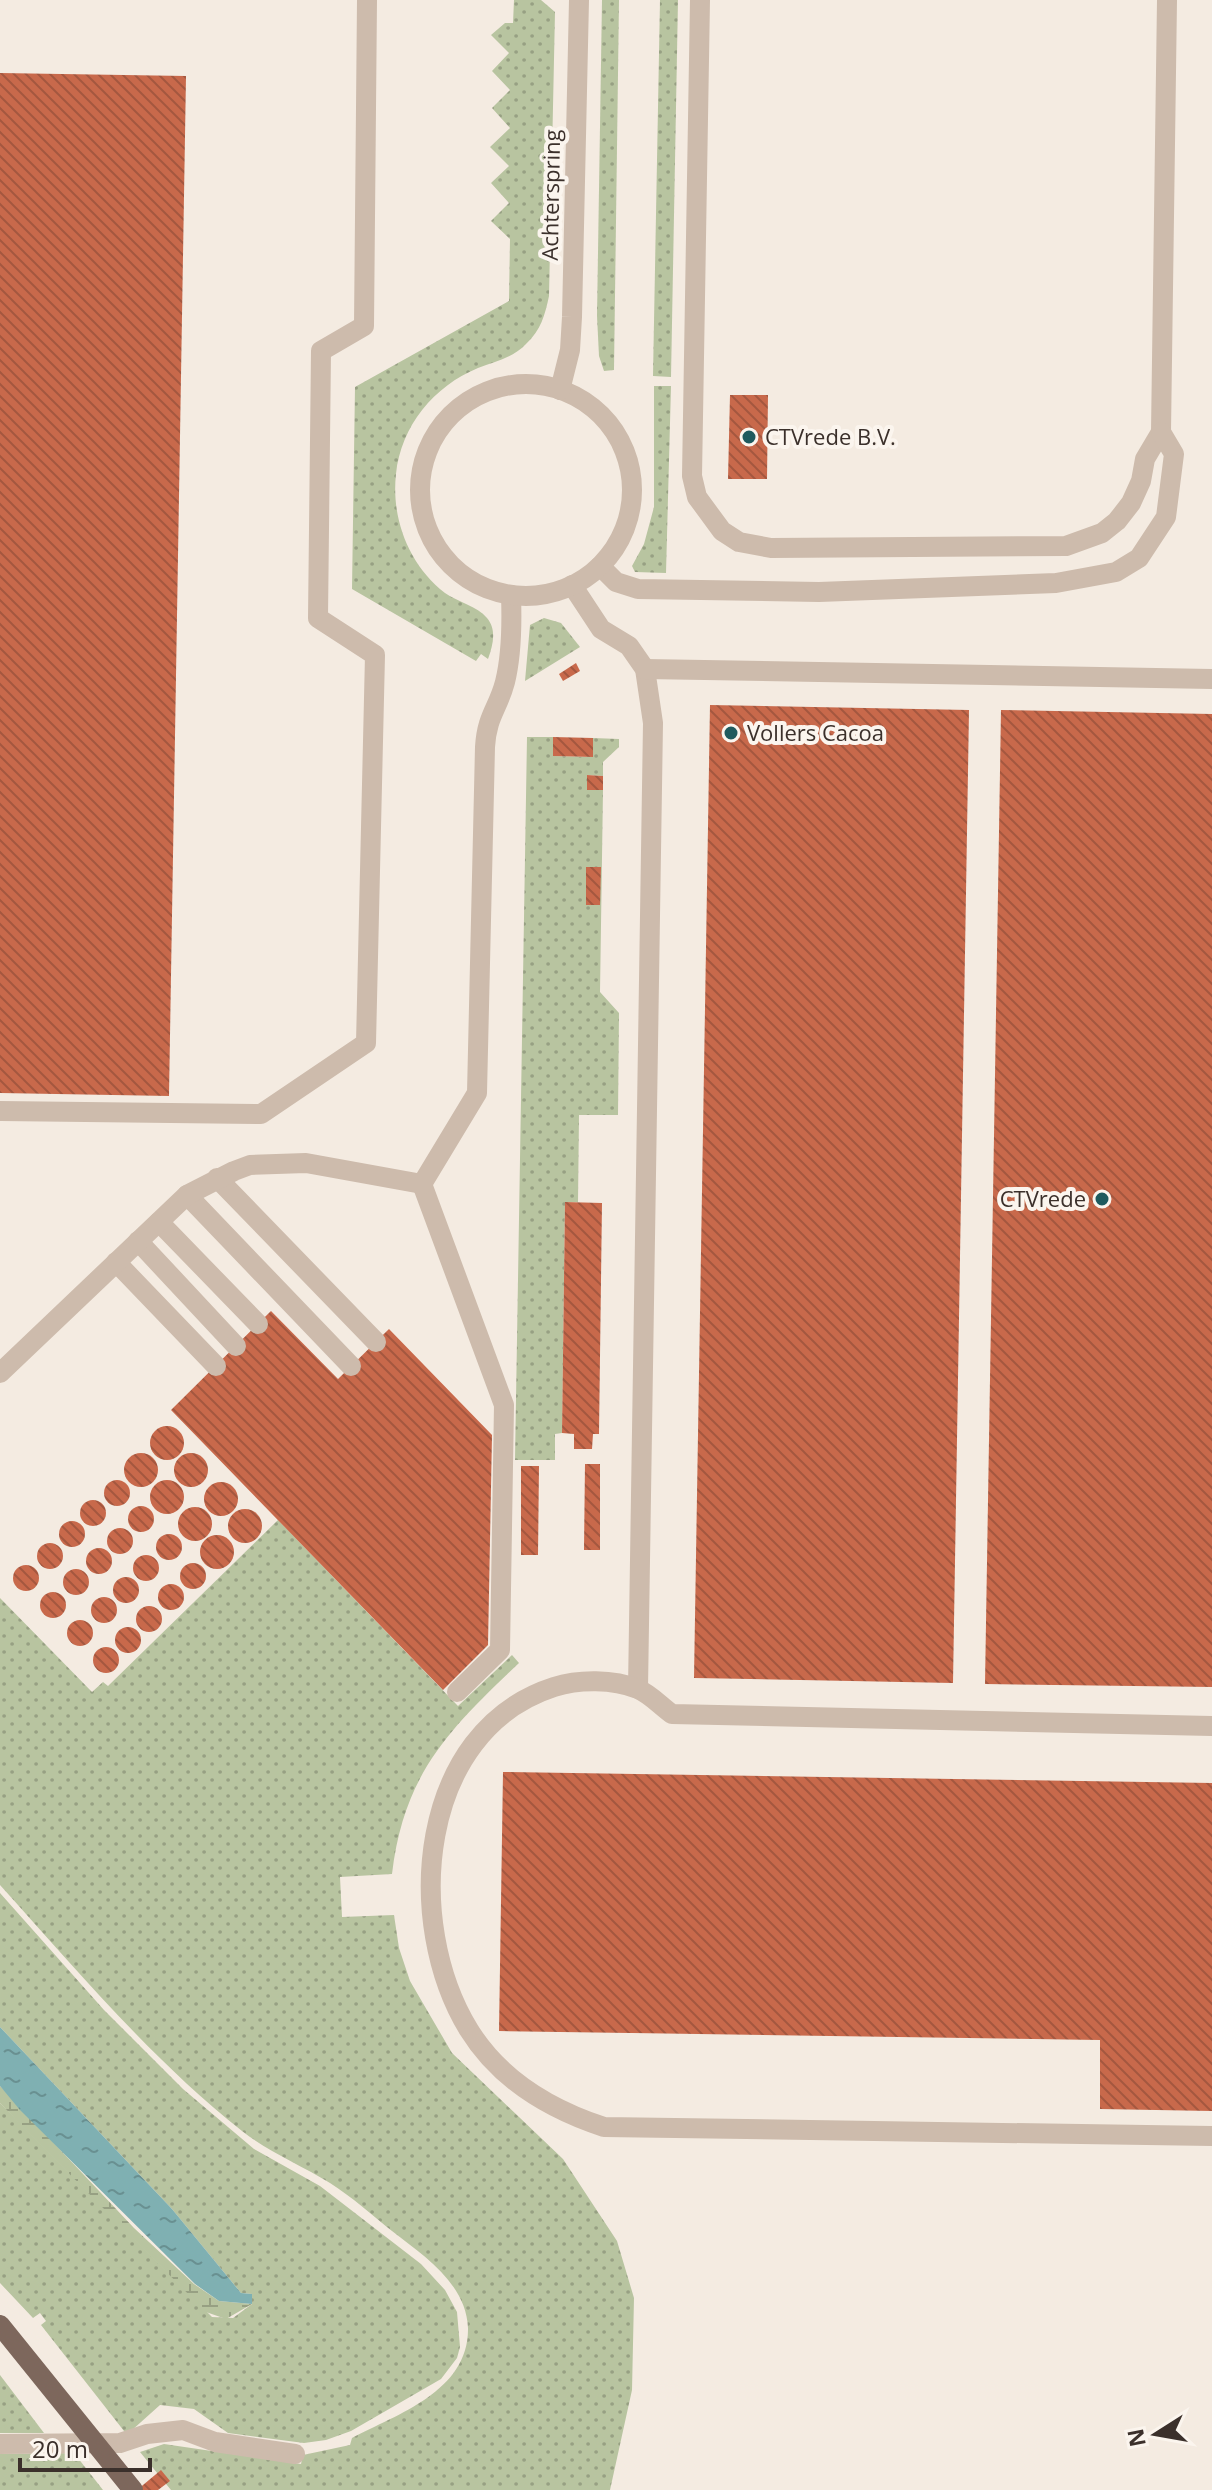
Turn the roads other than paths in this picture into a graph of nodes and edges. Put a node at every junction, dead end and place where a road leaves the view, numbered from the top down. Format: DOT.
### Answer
graph roads {
  1 [pos="367,0"];
  2 [pos="579,0"];
  3 [pos="700,0"];
  4 [pos="1167,0"];
  5 [pos="560,390"];
  6 [pos="1161,432"];
  7 [pos="600,566"];
  8 [pos="572,585"];
  9 [pos="511,595"];
  10 [pos="645,669"];
  11 [pos="1212,679"];
  12 [pos="0,1111"];
  13 [pos="217,1178"];
  14 [pos="422,1184"];
  15 [pos="187,1195"];
  16 [pos="159,1222"];
  17 [pos="138,1241"];
  18 [pos="116,1262"];
  19 [pos="258,1324"];
  20 [pos="376,1342"];
  21 [pos="236,1346"];
  22 [pos="216,1366"];
  23 [pos="351,1366"];
  24 [pos="0,1373"];
  25 [pos="638,1689"];
  26 [pos="457,1692"];
  27 [pos="1212,1726"];
  28 [pos="1212,2136"];
  29 [pos="0,2325"];
  30 [pos="0,2444"];
  31 [pos="295,2454"];
  32 [pos="133,2490"];
  1 -- 12 [label="street"];
  2 -- 5 [label="street, Achterspring"];
  3 -- 6 [label="street"];
  4 -- 6 [label="street"];
  5 -- 7 [label="street"];
  5 -- 9 [label="street"];
  6 -- 7 [label="street"];
  7 -- 8 [label="street"];
  8 -- 9 [label="street"];
  8 -- 10 [label="street"];
  9 -- 14 [label="street"];
  10 -- 11 [label="street"];
  10 -- 25 [label="street"];
  13 -- 14 [label="street"];
  13 -- 15 [label="street"];
  13 -- 20 [label="street"];
  14 -- 26 [label="street"];
  15 -- 16 [label="street"];
  15 -- 23 [label="street"];
  16 -- 17 [label="street"];
  16 -- 19 [label="street"];
  17 -- 18 [label="street"];
  17 -- 21 [label="street"];
  18 -- 22 [label="street"];
  18 -- 24 [label="street"];
  25 -- 27 [label="street"];
  25 -- 28 [label="street"];
  29 -- 32 [label="main road"];
  30 -- 31 [label="street"];
}
